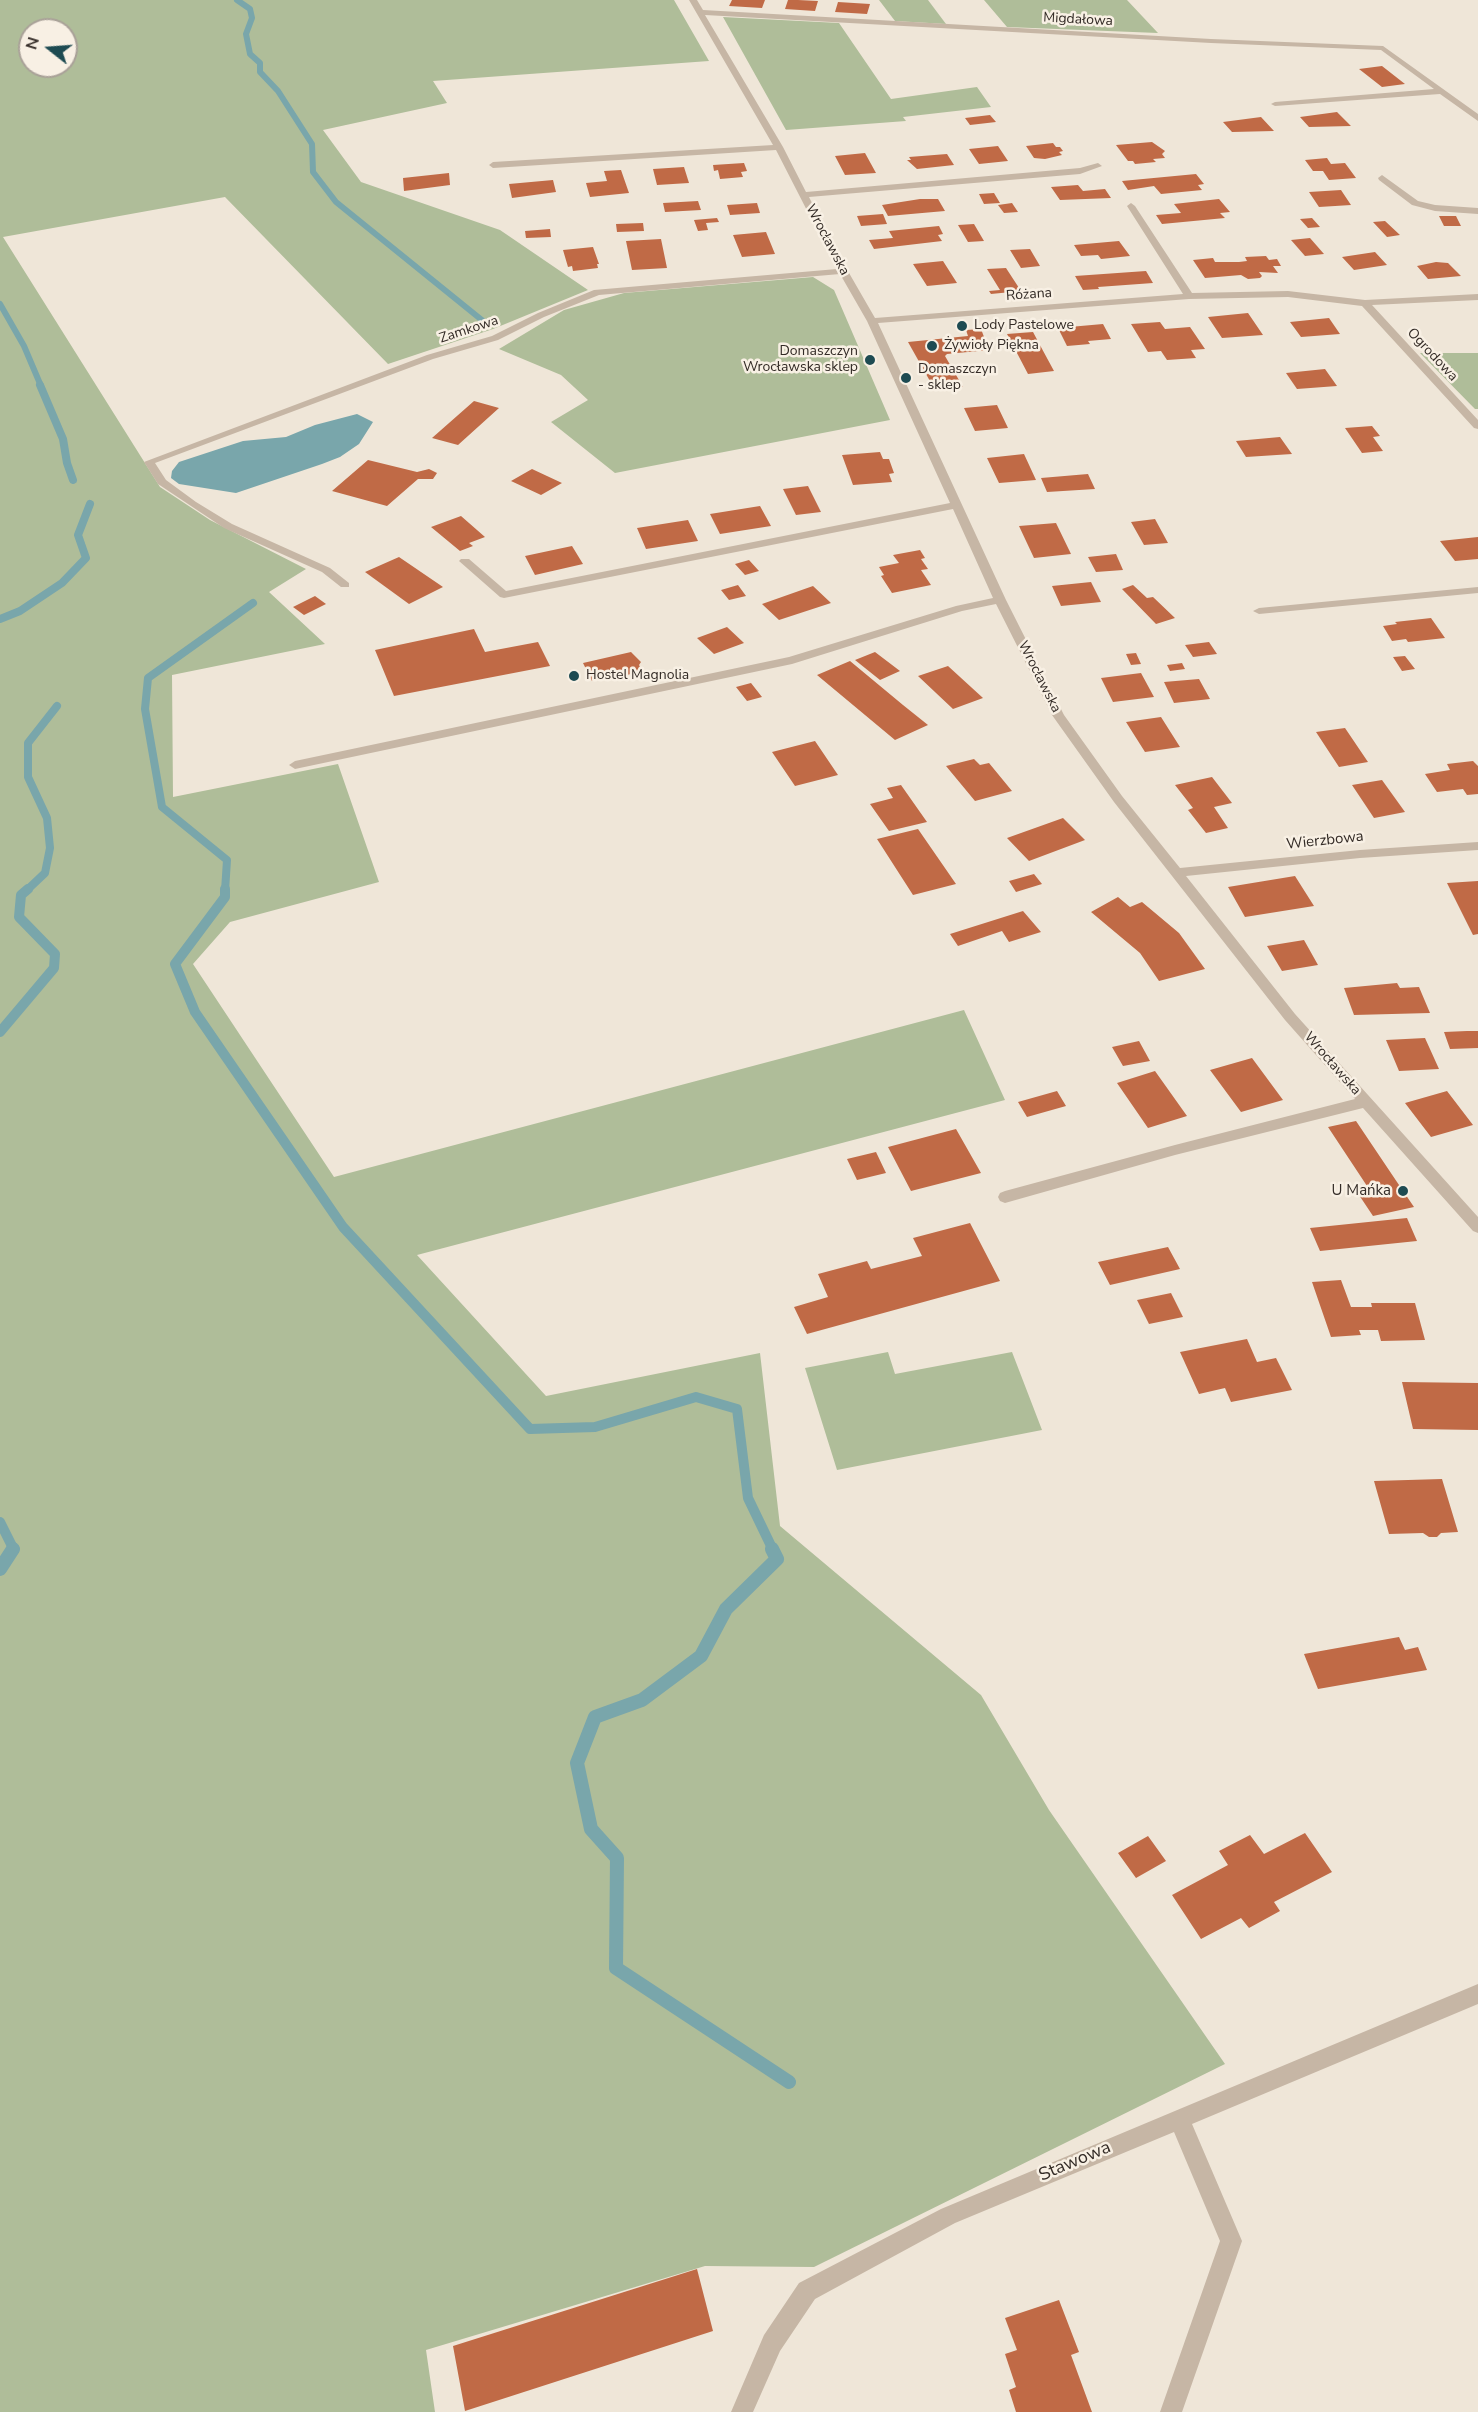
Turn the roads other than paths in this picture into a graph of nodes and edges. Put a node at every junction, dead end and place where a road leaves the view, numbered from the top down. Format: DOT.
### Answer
graph roads {
  1 [pos="693,0"];
  2 [pos="701,15"];
  3 [pos="1441,91"];
  4 [pos="1275,104"];
  5 [pos="1478,118"];
  6 [pos="779,147"];
  7 [pos="493,165"];
  8 [pos="1098,166"];
  9 [pos="1382,178"];
  10 [pos="804,195"];
  11 [pos="1131,206"];
  12 [pos="1478,211"];
  13 [pos="844,271"];
  14 [pos="1189,296"];
  15 [pos="1478,297"];
  16 [pos="1365,303"];
  17 [pos="872,321"];
  18 [pos="1478,426"];
  19 [pos="956,505"];
  20 [pos="465,561"];
  21 [pos="345,585"];
  22 [pos="1478,590"];
  23 [pos="1000,600"];
  24 [pos="1259,611"];
  25 [pos="295,765"];
  26 [pos="1478,846"];
  27 [pos="1175,873"];
  28 [pos="1365,1101"];
  29 [pos="1005,1197"];
  30 [pos="1478,1227"];
  31 [pos="1478,1994"];
  32 [pos="1179,2119"];
  33 [pos="741,2412"];
  34 [pos="1171,2412"];
  1 -- 2 [label="street, Wrocławska"];
  2 -- 3 [label="street, Migdałowa"];
  2 -- 6 [label="street, Wrocławska"];
  3 -- 4 [label="street"];
  3 -- 5 [label="street, Migdałowa"];
  6 -- 7 [label="street"];
  6 -- 10 [label="street, Wrocławska"];
  8 -- 10 [label="street, Wrocławska"];
  9 -- 12 [label="street"];
  10 -- 13 [label="street, Wrocławska"];
  11 -- 14 [label="street"];
  13 -- 17 [label="street, Wrocławska"];
  13 -- 21 [label="street, Zamkowa"];
  14 -- 16 [label="street, Różana"];
  14 -- 17 [label="street, Różana"];
  15 -- 16 [label="street, Różana"];
  16 -- 18 [label="street, Ogrodowa"];
  17 -- 19 [label="street, Wrocławska"];
  19 -- 20 [label="street"];
  19 -- 23 [label="street, Wrocławska"];
  22 -- 24 [label="street"];
  23 -- 25 [label="street"];
  23 -- 27 [label="street, Wrocławska"];
  26 -- 27 [label="street, Wierzbowa"];
  27 -- 28 [label="street, Wrocławska"];
  28 -- 29 [label="street, Wrocławska"];
  28 -- 30 [label="street, Wrocławska"];
  31 -- 32 [label="street, Stawowa"];
  32 -- 33 [label="street, Stawowa"];
  32 -- 34 [label="street"];
}
